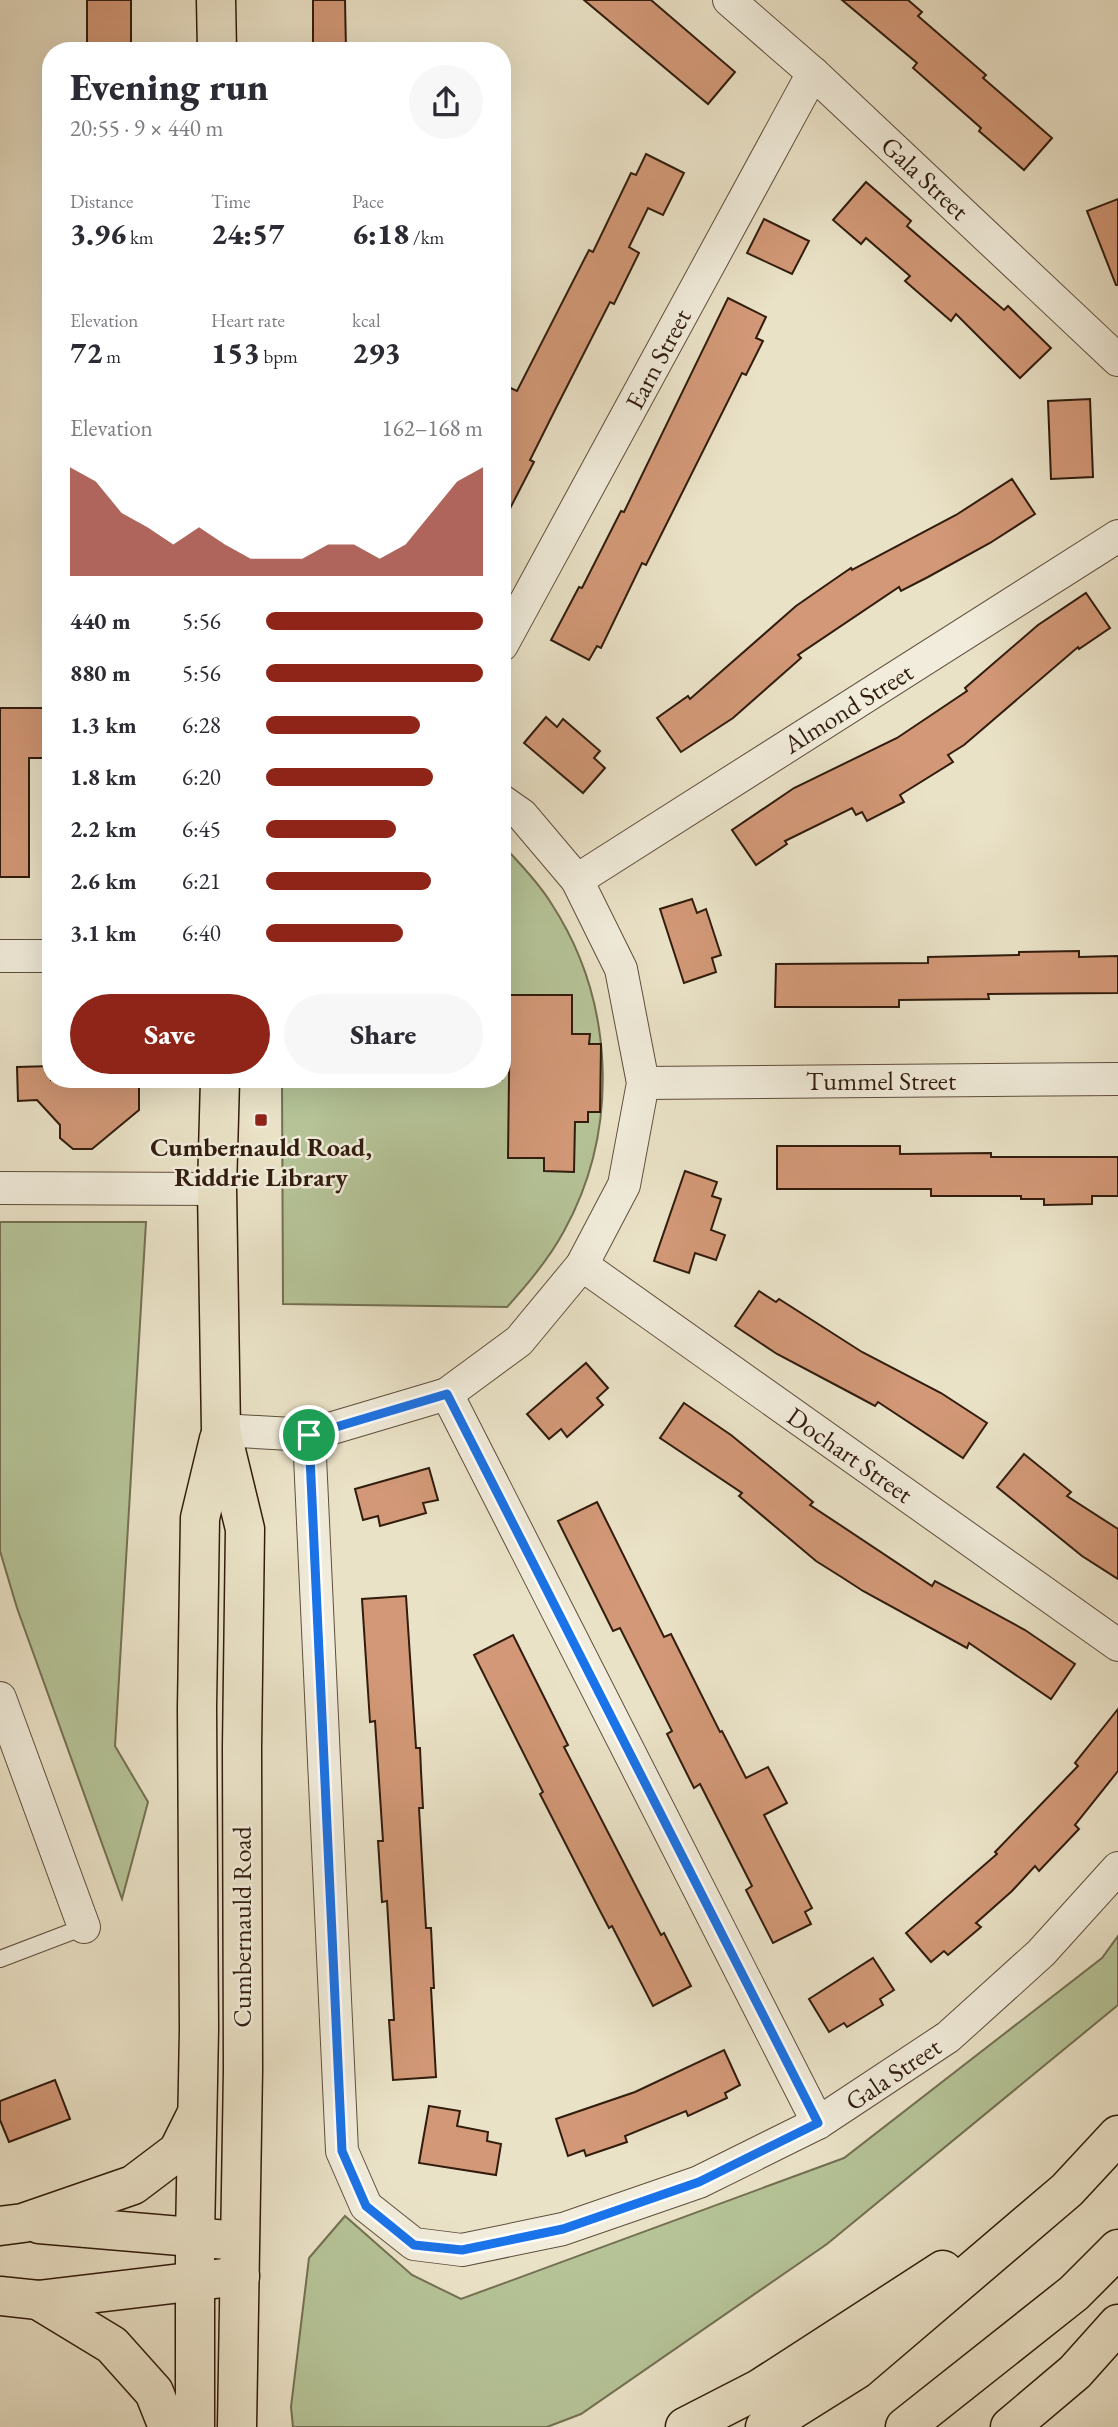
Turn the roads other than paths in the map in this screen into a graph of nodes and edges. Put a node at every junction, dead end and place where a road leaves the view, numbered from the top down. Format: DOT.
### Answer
graph roads {
  1 [pos="216,0"];
  2 [pos="729,0"];
  3 [pos="217,42"];
  4 [pos="813,72"];
  5 [pos="1118,360"];
  6 [pos="1118,536"];
  7 [pos="511,628"];
  8 [pos="511,808"];
  9 [pos="578,880"];
  10 [pos="42,956"];
  11 [pos="0,957"];
  12 [pos="1118,1079"];
  13 [pos="643,1083"];
  14 [pos="220,1088"];
  15 [pos="0,1188"];
  16 [pos="216,1189"];
  17 [pos="582,1265"];
  18 [pos="447,1394"];
  19 [pos="221,1430"];
  20 [pos="309,1435"];
  21 [pos="1118,1645"];
  22 [pos="0,1698"];
  23 [pos="1118,1868"];
  24 [pos="84,1927"];
  25 [pos="0,1959"];
  26 [pos="196,2115"];
  27 [pos="818,2123"];
  28 [pos="1118,2135"];
  29 [pos="1067,2190"];
  30 [pos="12,2225"];
  31 [pos="195,2238"];
  32 [pos="1118,2249"];
  33 [pos="240,2259"];
  34 [pos="196,2280"];
  35 [pos="0,2296"];
  36 [pos="38,2300"];
  37 [pos="1118,2324"];
  38 [pos="168,2427"];
  39 [pos="195,2427"];
  40 [pos="237,2427"];
  41 [pos="685,2427"];
  42 [pos="765,2427"];
  43 [pos="905,2427"];
  44 [pos="1010,2427"];
  1 -- 3 [label="main road"];
  2 -- 4 [label="street, Gala Street"];
  4 -- 5 [label="street, Gala Street"];
  4 -- 7 [label="street, Earn Street"];
  6 -- 9 [label="street, Almond Street"];
  8 -- 9 [label="street"];
  9 -- 13 [label="street"];
  10 -- 11 [label="street"];
  12 -- 13 [label="street, Tummel Street"];
  13 -- 17 [label="street"];
  14 -- 16 [label="main road, Cumbernauld Road"];
  15 -- 16 [label="street"];
  16 -- 19 [label="main road, Cumbernauld Road"];
  17 -- 18 [label="street"];
  17 -- 21 [label="street, Dochart Street"];
  18 -- 20 [label="street"];
  18 -- 27 [label="street"];
  19 -- 20 [label="street"];
  19 -- 26 [label="main road, Cumbernauld Road"];
  19 -- 33 [label="main road, Cumbernauld Road"];
  20 -- 27 [label="street, Gala Street"];
  22 -- 24 [label="street"];
  23 -- 27 [label="street, Gala Street"];
  24 -- 25 [label="lane"];
  26 -- 30 [label="main road"];
  26 -- 31 [label="main road, Cumbernauld Road"];
  28 -- 29 [label="main road"];
  29 -- 41 [label="main road"];
  29 -- 42 [label="main road"];
  30 -- 31 [label="main road"];
  31 -- 33 [label="main road"];
  31 -- 34 [label="main road, Cumbernauld Road"];
  32 -- 43 [label="main road"];
  33 -- 34 [label="main road"];
  33 -- 40 [label="main road, Cumbernauld Road"];
  34 -- 36 [label="main road"];
  34 -- 39 [label="main road, Cumbernauld Road"];
  35 -- 36 [label="main road"];
  36 -- 38 [label="main road"];
  37 -- 44 [label="main road"];
}
